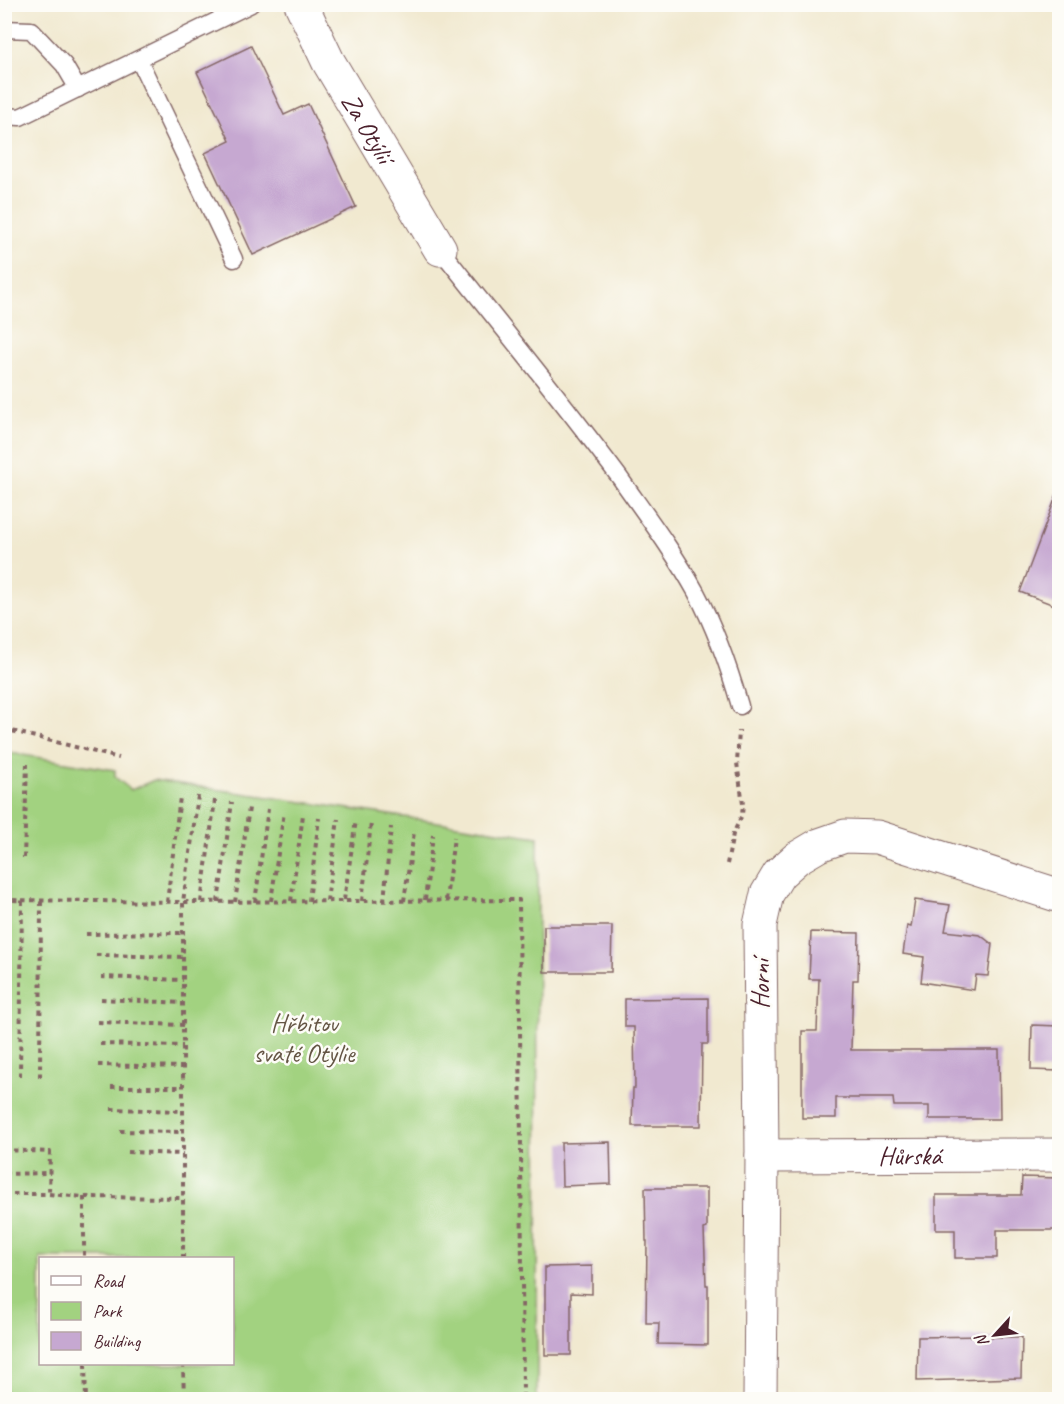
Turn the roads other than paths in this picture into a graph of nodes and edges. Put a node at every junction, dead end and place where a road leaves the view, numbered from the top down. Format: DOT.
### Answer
graph roads {
  1 [pos="251,4"];
  2 [pos="301,4"];
  3 [pos="4,29"];
  4 [pos="139,60"];
  5 [pos="78,89"];
  6 [pos="4,116"];
  7 [pos="440,249"];
  8 [pos="234,259"];
  9 [pos="740,706"];
  10 [pos="1059,896"];
  11 [pos="1059,1155"];
  12 [pos="762,1156"];
  13 [pos="760,1400"];
  1 -- 4 [label="lane"];
  2 -- 7 [label="street, Za Otýlií"];
  3 -- 5 [label="lane"];
  4 -- 5 [label="lane"];
  4 -- 8 [label="lane"];
  5 -- 6 [label="lane"];
  7 -- 9 [label="lane"];
  10 -- 12 [label="street, Horní"];
  11 -- 12 [label="street, Hůrská"];
  12 -- 13 [label="street, Horní"];
}
